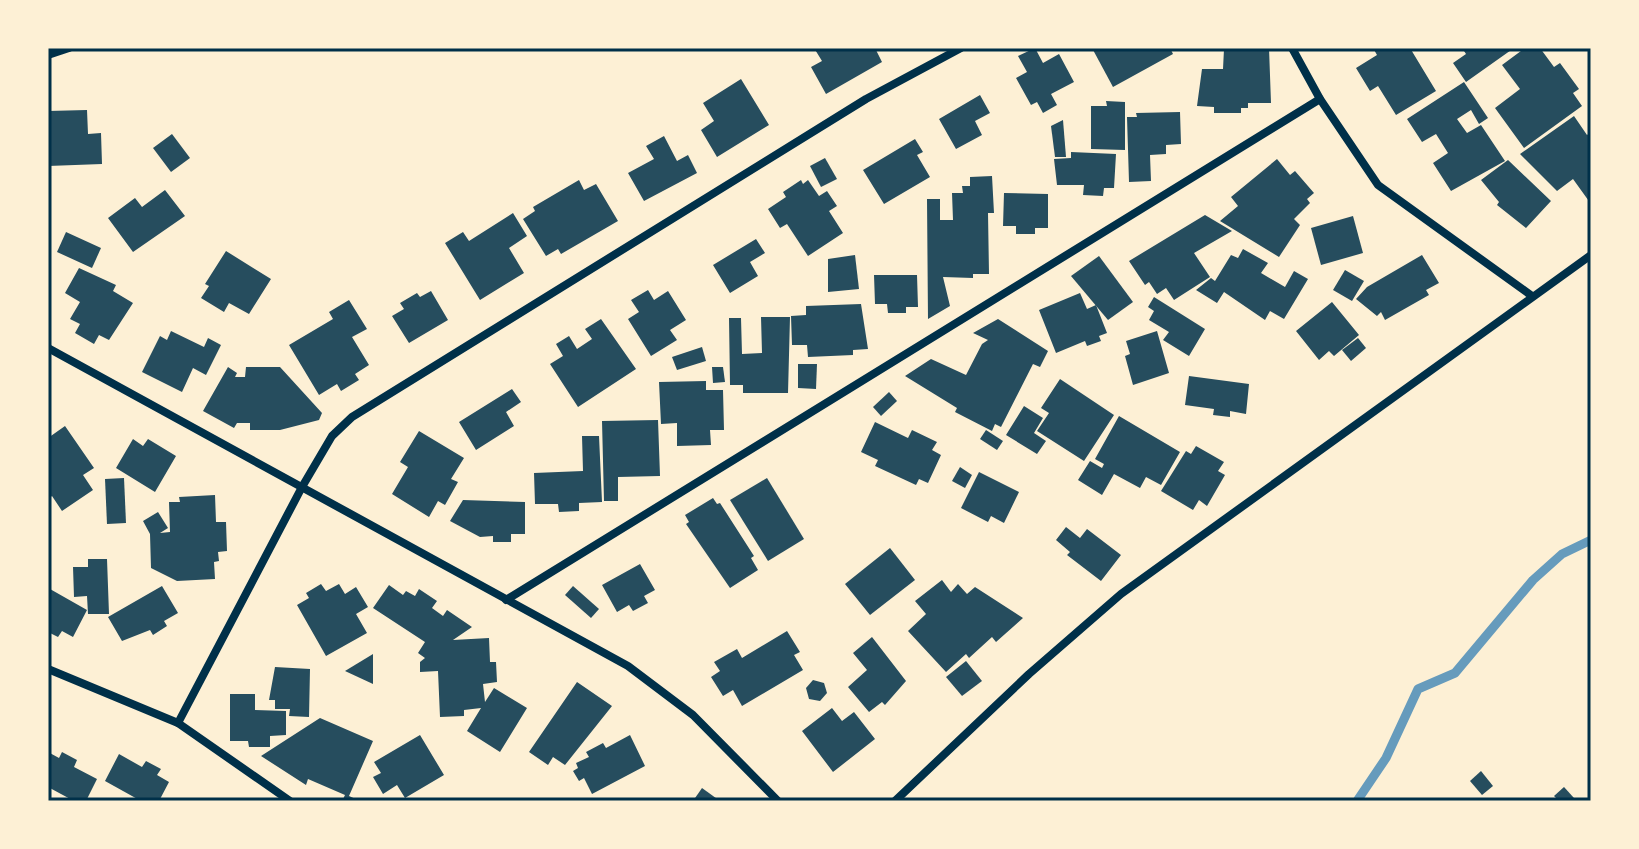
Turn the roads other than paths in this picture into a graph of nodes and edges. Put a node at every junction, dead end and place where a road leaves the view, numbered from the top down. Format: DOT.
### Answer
graph roads {
  1 [pos="69,48"];
  2 [pos="961,48"];
  3 [pos="1292,48"];
  4 [pos="48,55"];
  5 [pos="1320,99"];
  6 [pos="1591,255"];
  7 [pos="1532,296"];
  8 [pos="48,348"];
  9 [pos="302,487"];
  10 [pos="506,600"];
  11 [pos="48,669"];
  12 [pos="178,723"];
  13 [pos="290,801"];
  14 [pos="778,801"];
  15 [pos="895,801"];
  1 -- 4 [label="street"];
  2 -- 9 [label="street"];
  3 -- 5 [label="street"];
  5 -- 7 [label="street"];
  5 -- 10 [label="street"];
  6 -- 7 [label="street"];
  7 -- 15 [label="street"];
  8 -- 9 [label="street"];
  9 -- 10 [label="street"];
  9 -- 12 [label="street"];
  10 -- 14 [label="street"];
  11 -- 12 [label="street"];
  12 -- 13 [label="street"];
}
